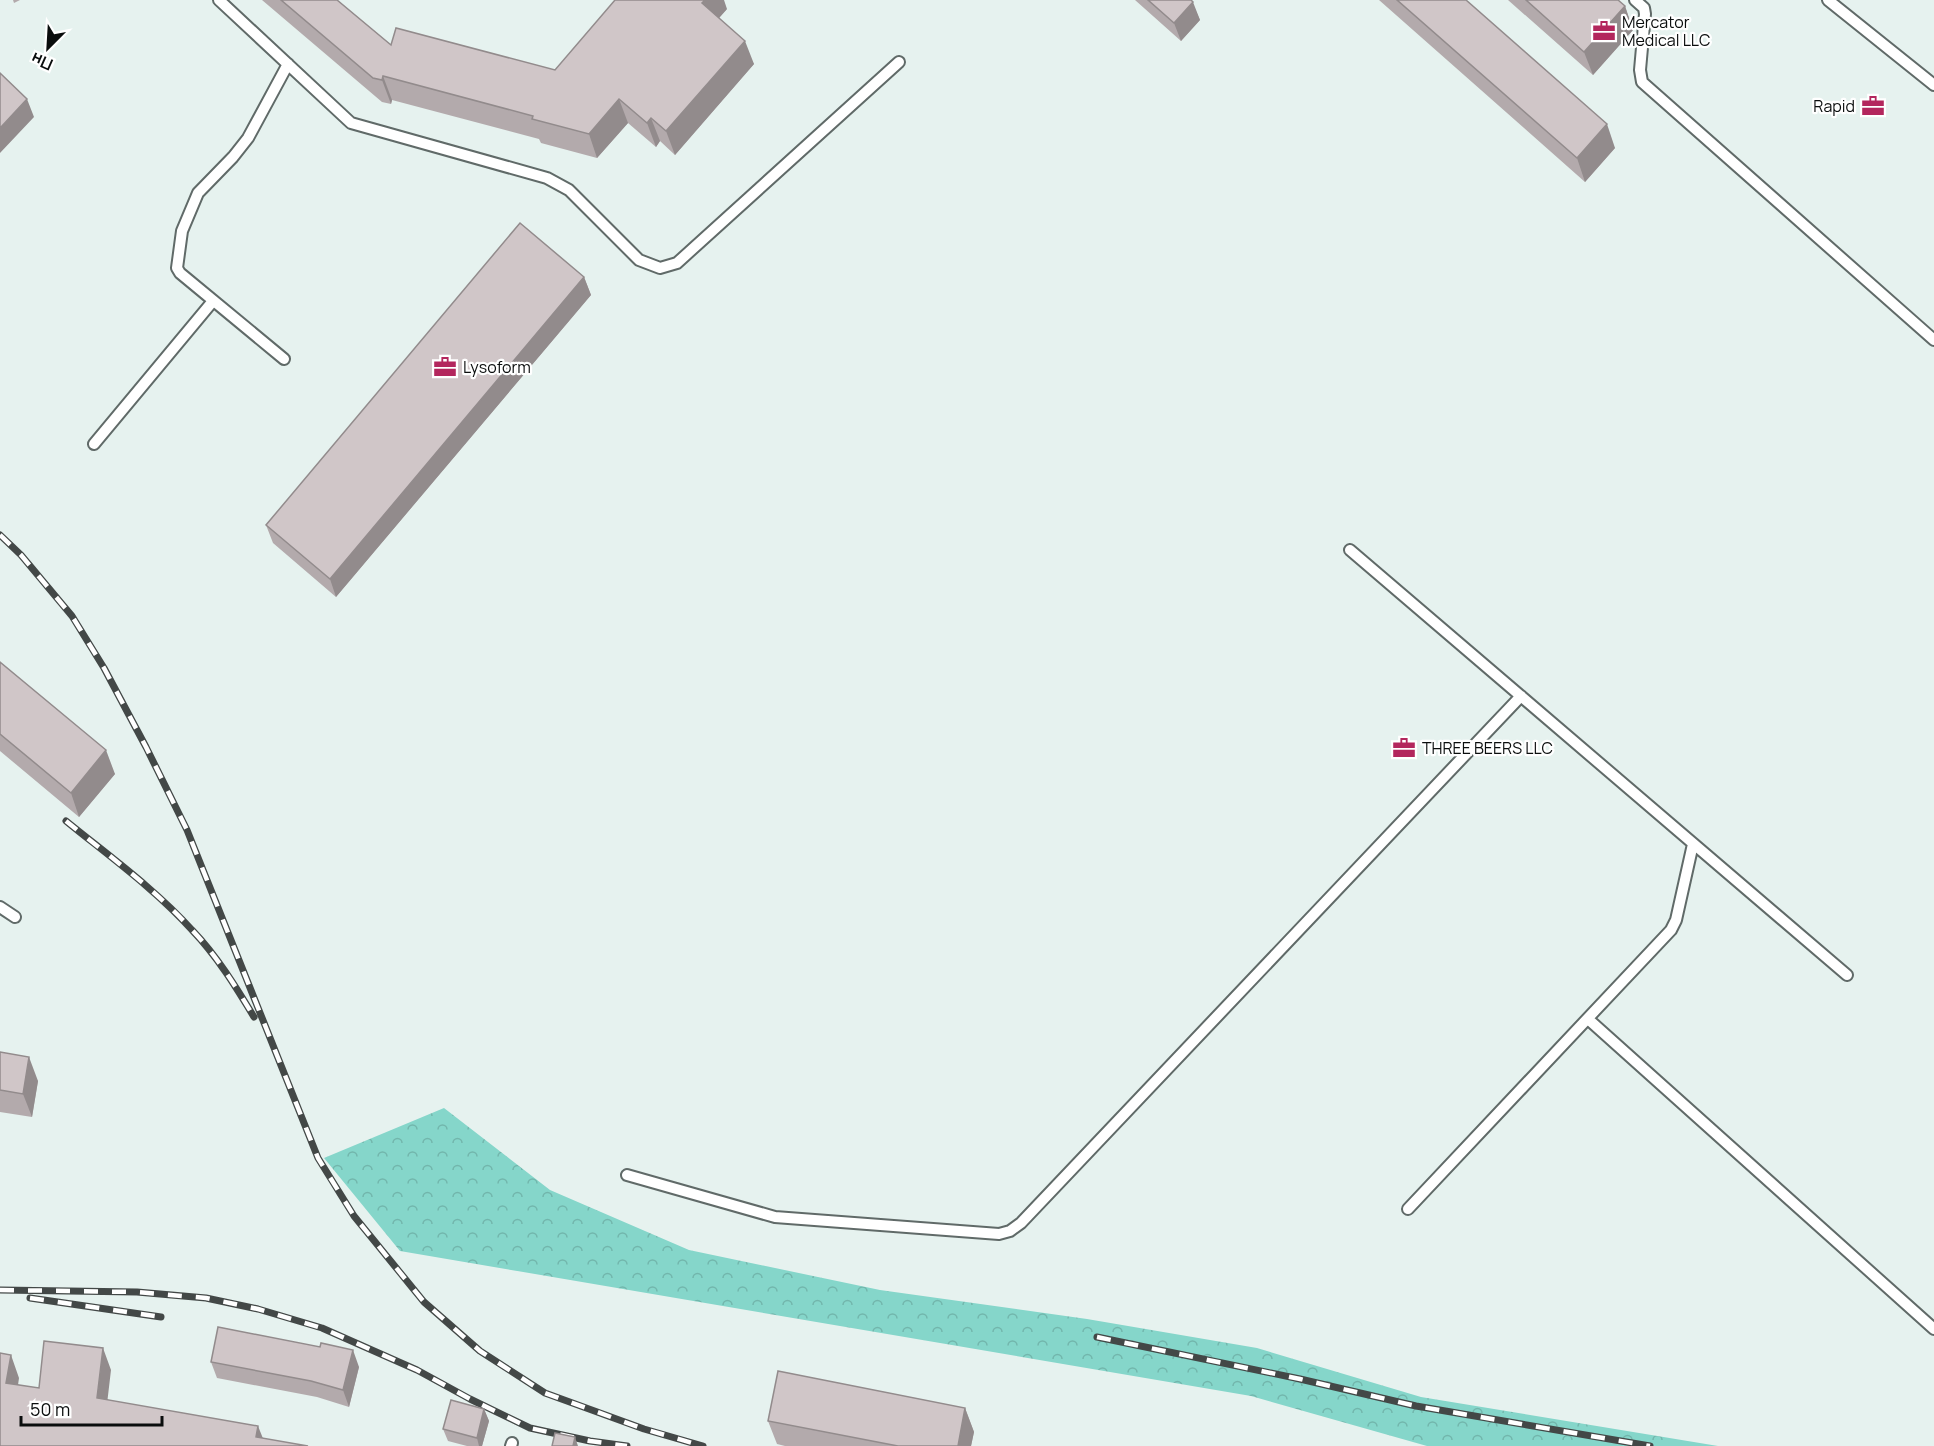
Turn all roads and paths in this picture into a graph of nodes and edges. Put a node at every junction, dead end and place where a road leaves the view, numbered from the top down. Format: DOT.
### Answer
graph roads {
  1 [pos="219,0"];
  2 [pos="1635,0"];
  3 [pos="1828,0"];
  4 [pos="899,63"];
  5 [pos="288,64"];
  6 [pos="1934,85"];
  7 [pos="213,301"];
  8 [pos="1934,340"];
  9 [pos="284,359"];
  10 [pos="94,444"];
  11 [pos="1350,550"];
  12 [pos="1521,696"];
  13 [pos="1693,844"];
  14 [pos="0,907"];
  15 [pos="15,917"];
  16 [pos="1847,975"];
  17 [pos="1588,1019"];
  18 [pos="627,1175"];
  19 [pos="1408,1209"];
  20 [pos="1934,1329"];
  1 -- 5 [label="lane"];
  2 -- 8 [label="lane"];
  3 -- 6 [label="lane"];
  4 -- 5 [label="lane"];
  5 -- 7 [label="lane"];
  7 -- 9 [label="lane"];
  7 -- 10 [label="lane"];
  11 -- 12 [label="lane"];
  12 -- 13 [label="lane"];
  12 -- 18 [label="lane"];
  13 -- 16 [label="lane"];
  13 -- 17 [label="lane"];
  14 -- 15 [label="lane"];
  17 -- 19 [label="lane"];
  17 -- 20 [label="lane"];
}
